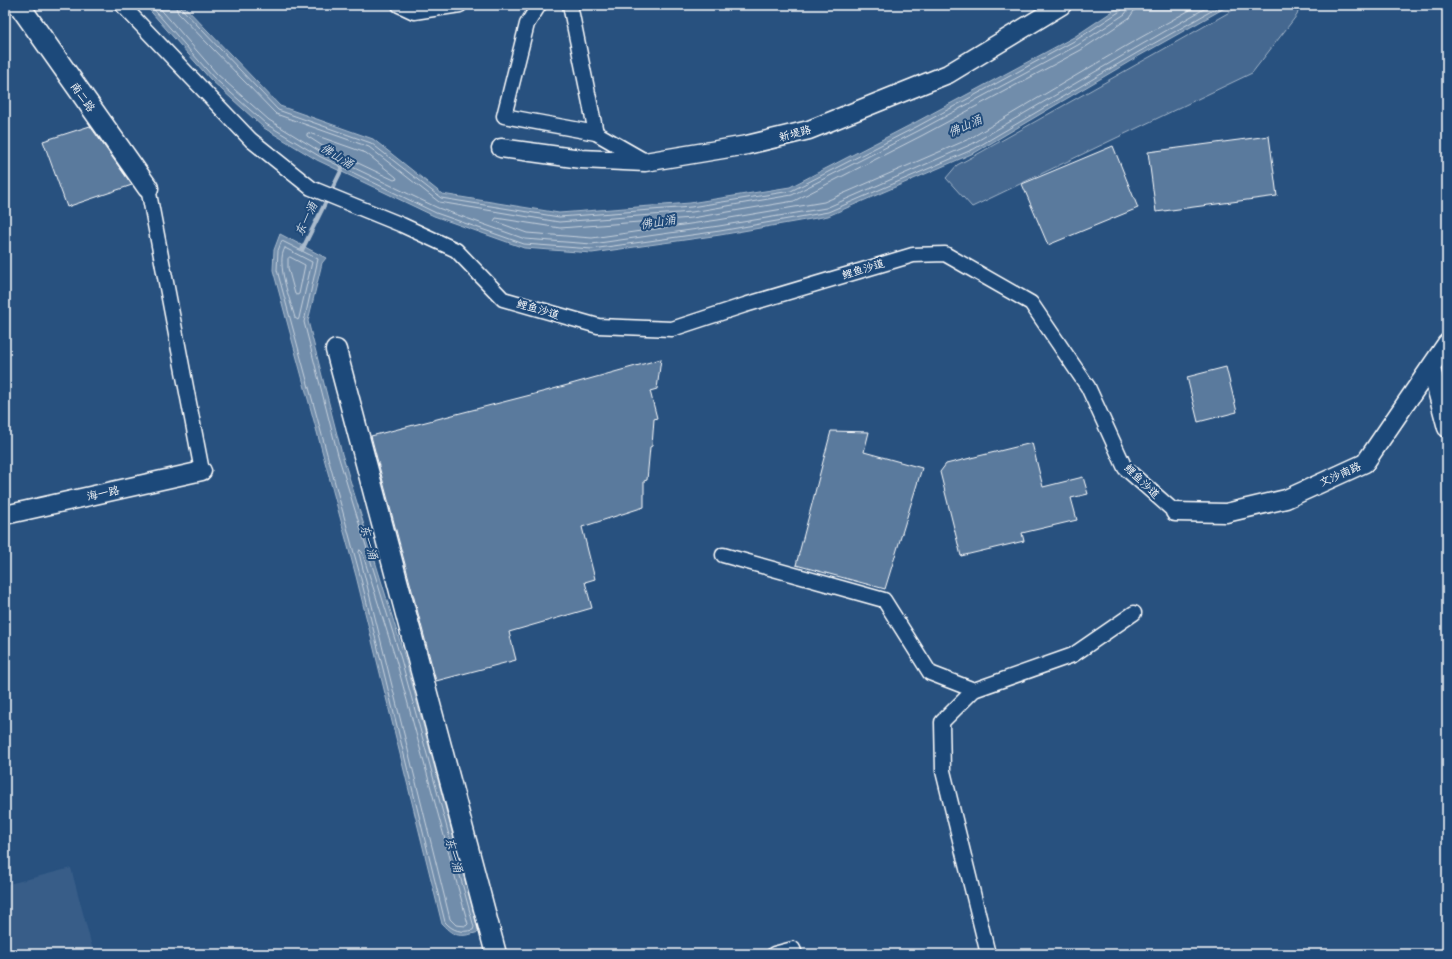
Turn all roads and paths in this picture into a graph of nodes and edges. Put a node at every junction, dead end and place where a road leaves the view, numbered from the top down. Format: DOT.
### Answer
graph roads {
  1 [pos="19,5"];
  2 [pos="122,5"];
  3 [pos="399,5"];
  4 [pos="460,5"];
  5 [pos="539,5"];
  6 [pos="570,5"];
  7 [pos="1062,5"];
  8 [pos="596,133"];
  9 [pos="501,148"];
  10 [pos="645,162"];
  11 [pos="148,188"];
  12 [pos="1447,343"];
  13 [pos="336,350"];
  14 [pos="1430,368"];
  15 [pos="1447,428"];
  16 [pos="202,471"];
  17 [pos="1175,512"];
  18 [pos="5,515"];
  19 [pos="723,555"];
  20 [pos="1134,613"];
  21 [pos="974,690"];
  22 [pos="496,954"];
  23 [pos="774,954"];
  24 [pos="795,954"];
  25 [pos="988,954"];
  1 -- 11 [label="main road, 南二路"];
  2 -- 17 [label="street, 鲤鱼沙道"];
  3 -- 4 [label="street"];
  5 -- 8 [label="street"];
  6 -- 8 [label="street"];
  7 -- 10 [label="street, 新堤路"];
  8 -- 10 [label="street"];
  9 -- 10 [label="street, 新堤路"];
  11 -- 16 [label="street"];
  12 -- 14 [label="street, 文沙南路"];
  13 -- 22 [label="main road"];
  14 -- 15 [label="street"];
  14 -- 17 [label="street, 文沙南路"];
  16 -- 18 [label="street, 海一路"];
  19 -- 21 [label="street"];
  20 -- 21 [label="street"];
  21 -- 25 [label="street"];
  23 -- 24 [label="street"];
}
